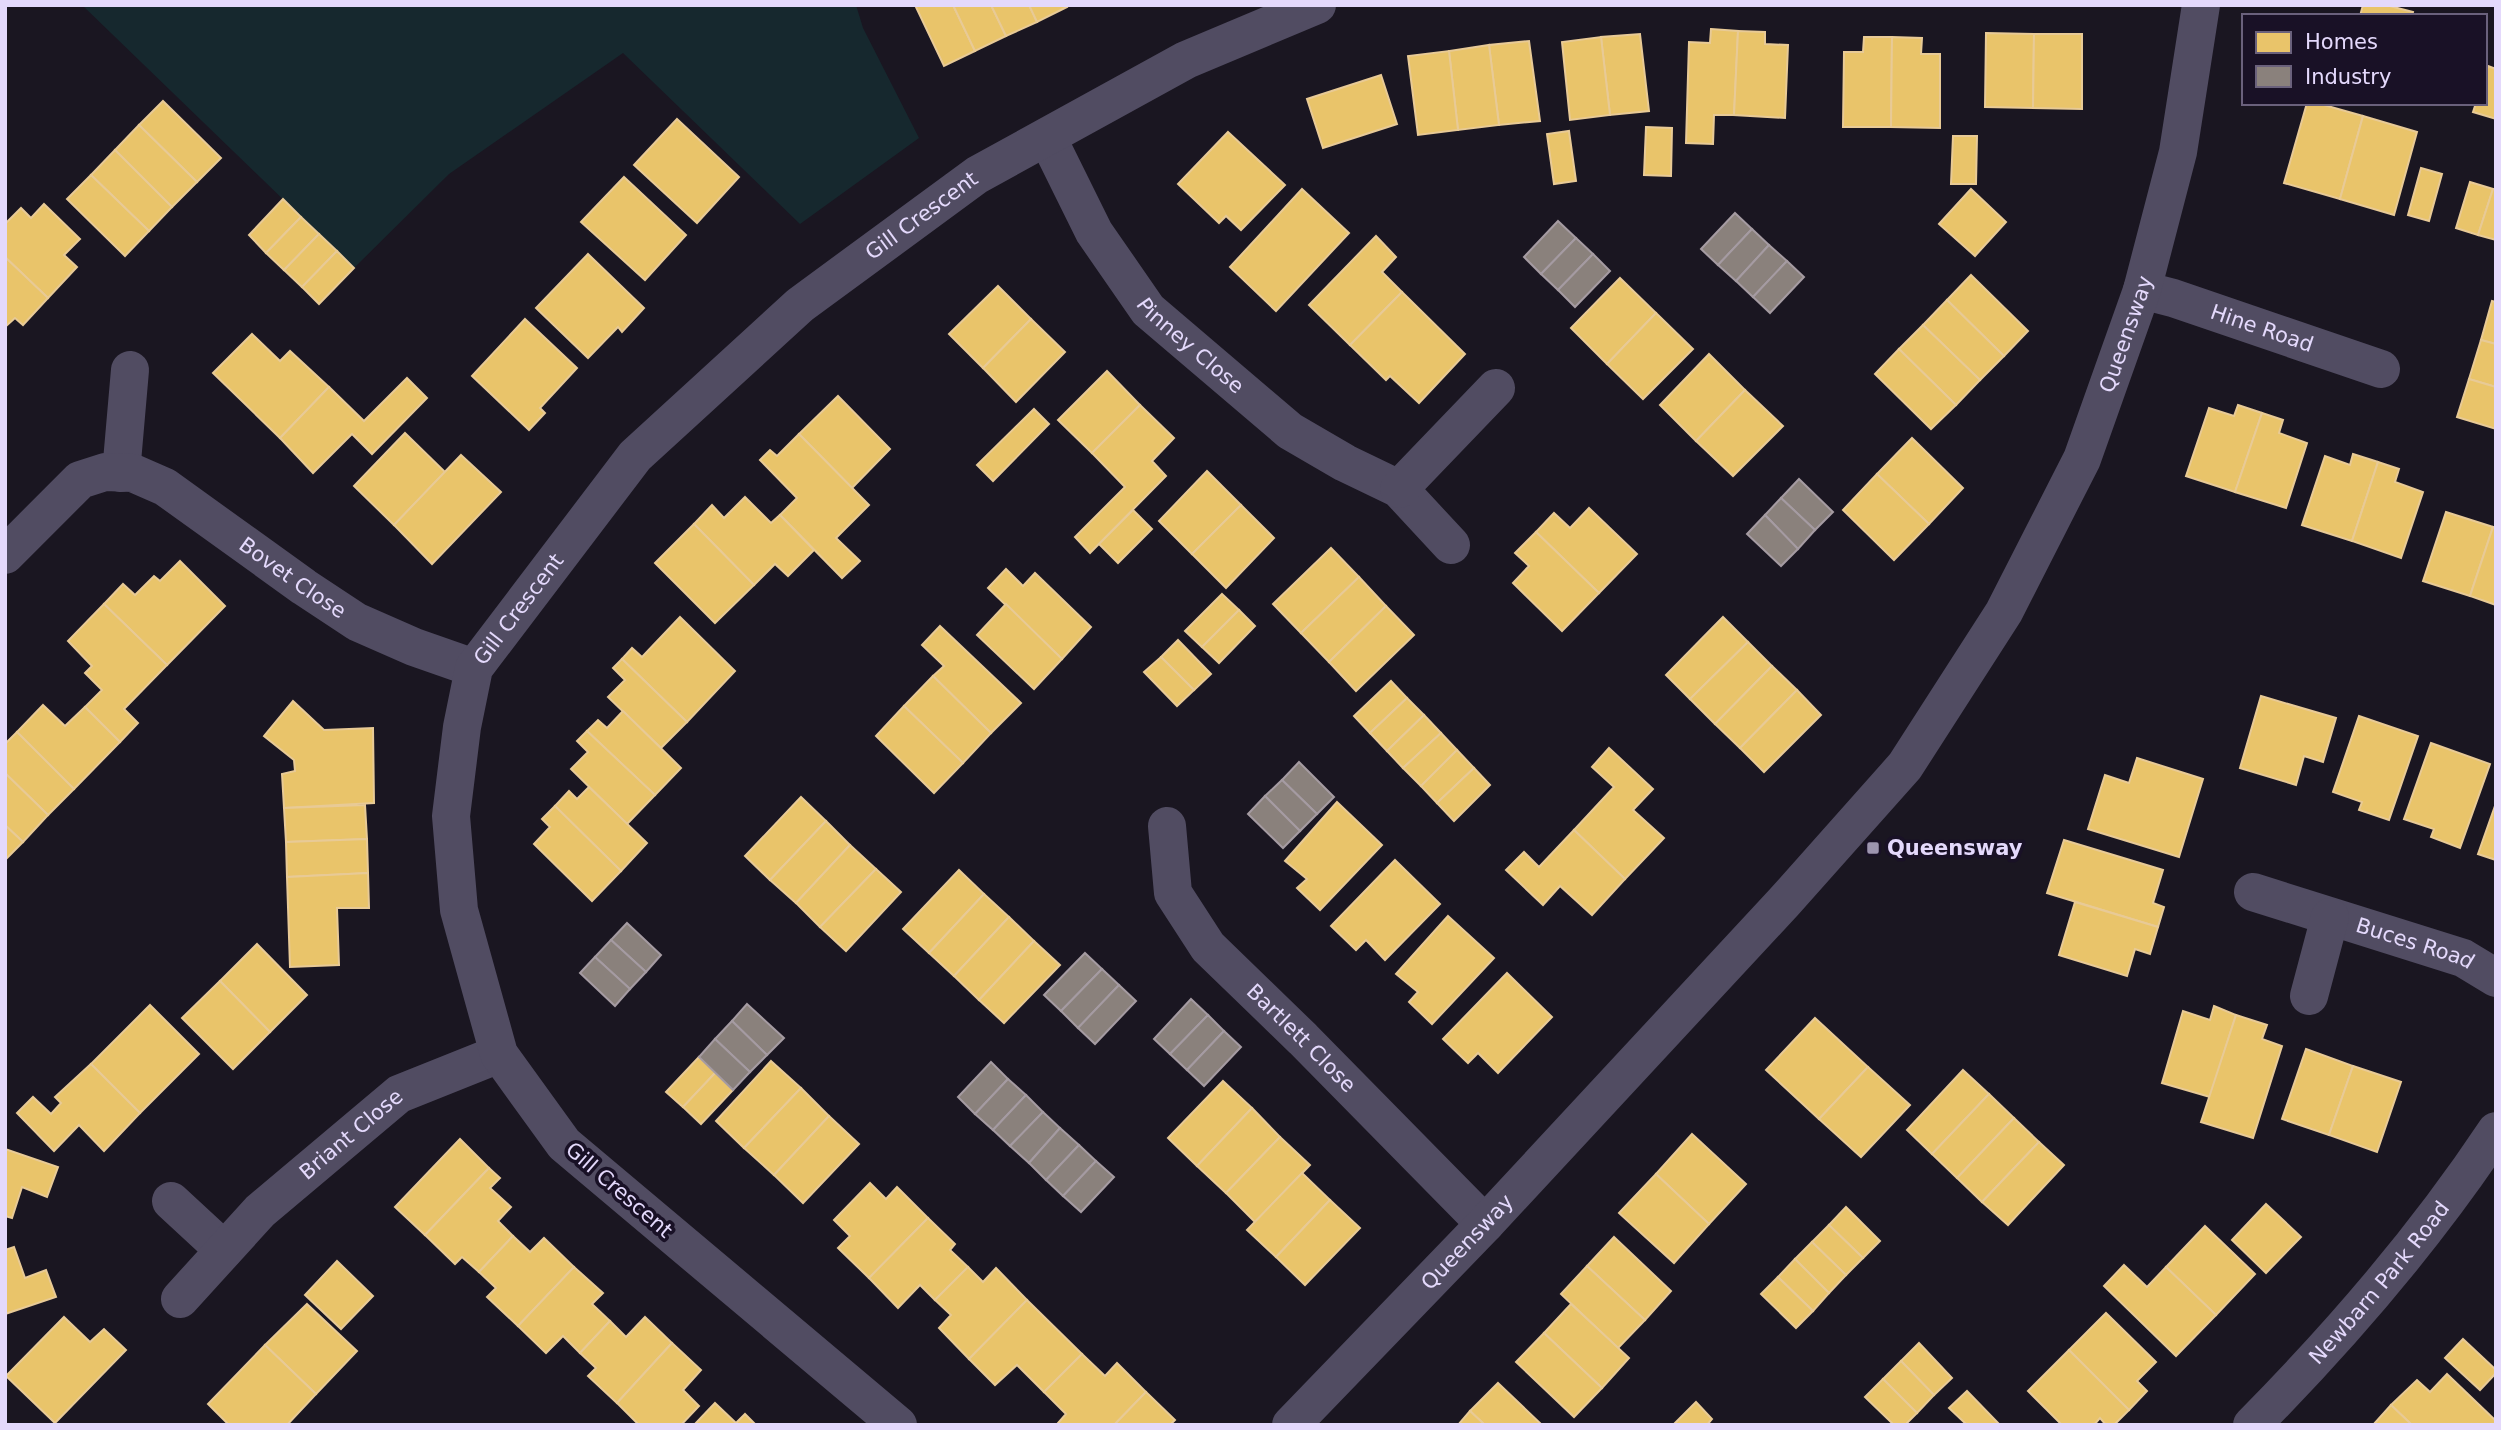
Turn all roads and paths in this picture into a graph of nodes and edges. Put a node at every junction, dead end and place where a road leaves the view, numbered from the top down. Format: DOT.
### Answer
graph roads {
  1 [pos="1317,5"];
  2 [pos="2202,5"];
  3 [pos="1047,137"];
  4 [pos="2142,290"];
  5 [pos="2381,369"];
  6 [pos="130,370"];
  7 [pos="1496,388"];
  8 [pos="121,473"];
  9 [pos="1399,489"];
  10 [pos="1451,545"];
  11 [pos="5,555"];
  12 [pos="474,668"];
  13 [pos="1167,826"];
  14 [pos="2252,892"];
  15 [pos="2330,916"];
  16 [pos="2496,978"];
  17 [pos="2309,996"];
  18 [pos="499,1054"];
  19 [pos="2496,1131"];
  20 [pos="171,1202"];
  21 [pos="1485,1224"];
  22 [pos="224,1250"];
  23 [pos="180,1299"];
  24 [pos="898,1425"];
  25 [pos="1291,1425"];
  26 [pos="2252,1425"];
  1 -- 3 [label="street, Gill Crescent"];
  2 -- 4 [label="street, Queensway"];
  3 -- 9 [label="street, Pinney Close"];
  3 -- 12 [label="street, Gill Crescent"];
  4 -- 5 [label="street, Hine Road"];
  4 -- 21 [label="street, Queensway"];
  6 -- 8 [label="street"];
  7 -- 9 [label="street"];
  8 -- 11 [label="street, Bovet Close"];
  8 -- 12 [label="street, Bovet Close"];
  9 -- 10 [label="street, Pinney Close"];
  12 -- 18 [label="street, Gill Crescent"];
  13 -- 21 [label="street, Bartlett Close"];
  14 -- 15 [label="street, Buces Road"];
  15 -- 16 [label="street, Buces Road"];
  15 -- 17 [label="street, Buces Road"];
  18 -- 22 [label="street, Briant Close"];
  18 -- 24 [label="street, Gill Crescent"];
  19 -- 26 [label="street, Newbarn Park Road"];
  20 -- 22 [label="street"];
  21 -- 25 [label="street, Queensway"];
  22 -- 23 [label="street, Briant Close"];
}
